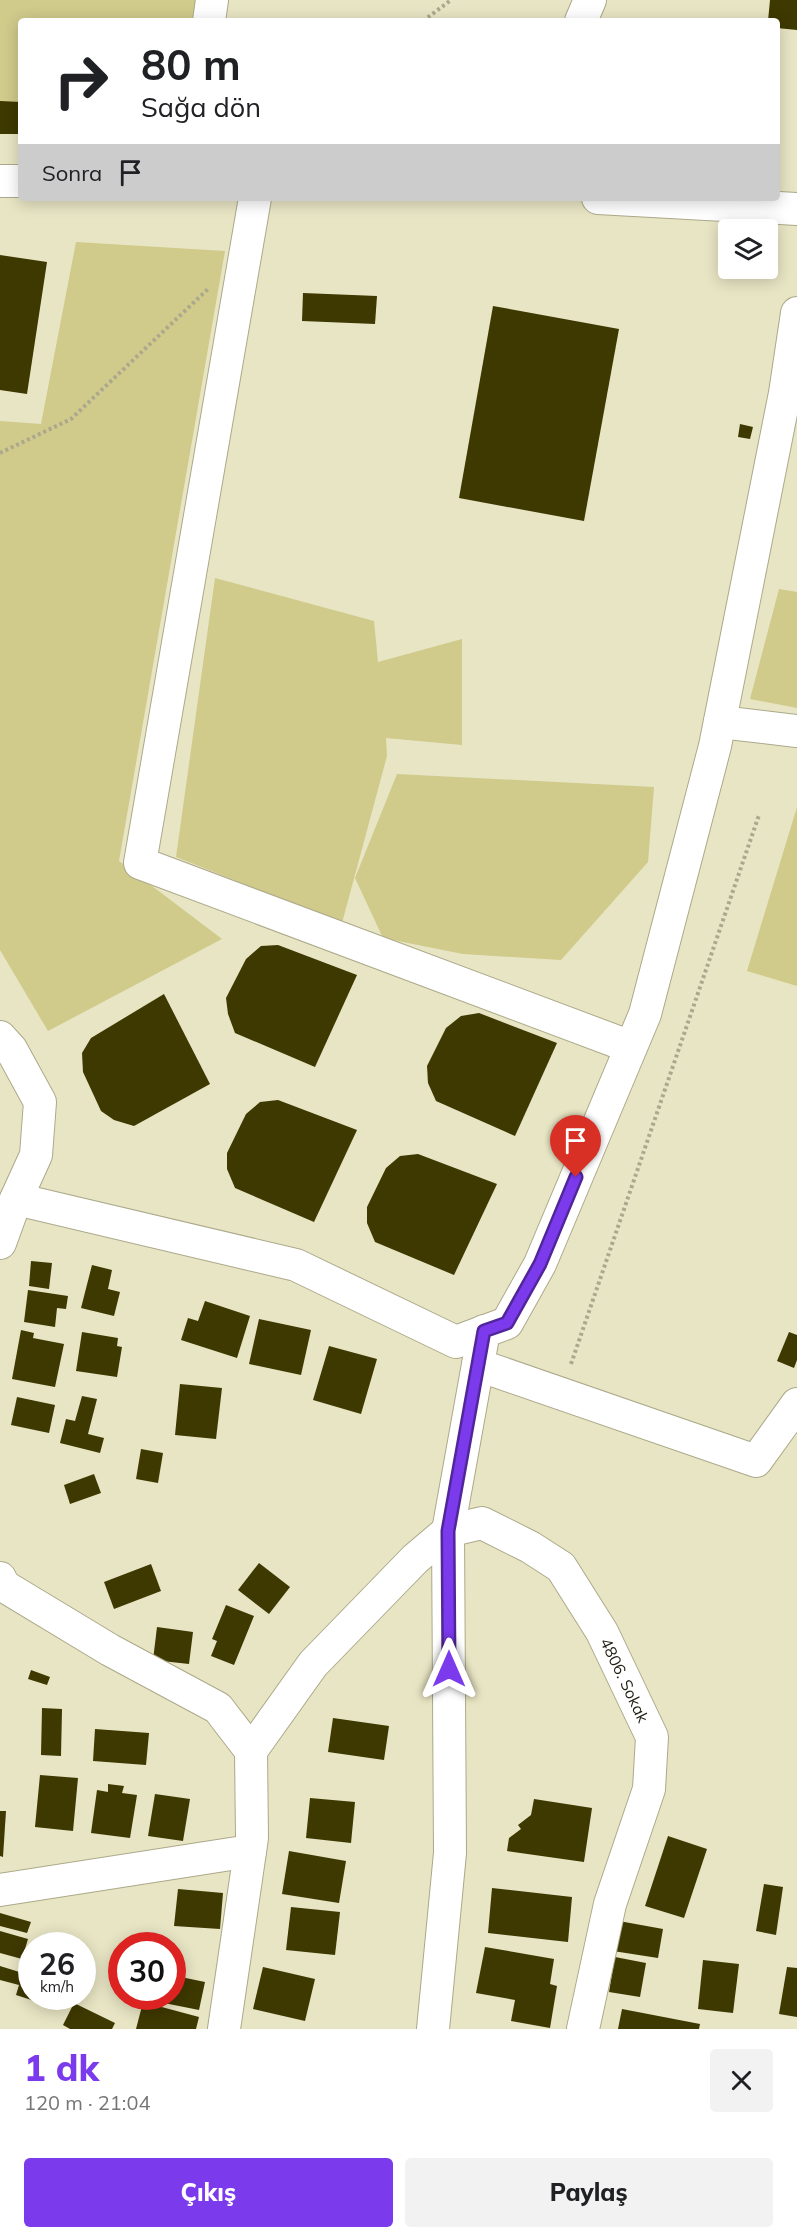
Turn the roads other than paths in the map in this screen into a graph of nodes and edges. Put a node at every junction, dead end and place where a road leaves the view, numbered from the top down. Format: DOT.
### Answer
graph roads {
  1 [pos="212,0"];
  2 [pos="590,0"];
  3 [pos="209,18"];
  4 [pos="582,18"];
  5 [pos="0,180"];
  6 [pos="18,181"];
  7 [pos="254,201"];
  8 [pos="652,201"];
  9 [pos="797,209"];
  10 [pos="797,313"];
  11 [pos="720,722"];
  12 [pos="797,731"];
  13 [pos="0,1037"];
  14 [pos="631,1047"];
  15 [pos="16,1199"];
  16 [pos="1,1239"];
  17 [pos="484,1331"];
  18 [pos="478,1365"];
  19 [pos="797,1404"];
  20 [pos="448,1531"];
  21 [pos="0,1578"];
  22 [pos="251,1751"];
  23 [pos="250,1851"];
  24 [pos="0,1890"];
  25 [pos="224,2029"];
  26 [pos="433,2029"];
  27 [pos="583,2029"];
  1 -- 3 [label="street"];
  2 -- 4 [label="street"];
  5 -- 6 [label="street"];
  7 -- 14 [label="street"];
  8 -- 9 [label="street"];
  10 -- 11 [label="street"];
  11 -- 12 [label="street"];
  11 -- 14 [label="street"];
  13 -- 15 [label="street"];
  14 -- 17 [label="street"];
  15 -- 16 [label="street"];
  15 -- 17 [label="street"];
  17 -- 18 [label="street"];
  18 -- 19 [label="street"];
  18 -- 20 [label="street"];
  20 -- 22 [label="street"];
  20 -- 26 [label="street"];
  20 -- 27 [label="street, 4806. Sokak"];
  21 -- 22 [label="street"];
  22 -- 23 [label="street"];
  23 -- 24 [label="street"];
  23 -- 25 [label="street"];
}
